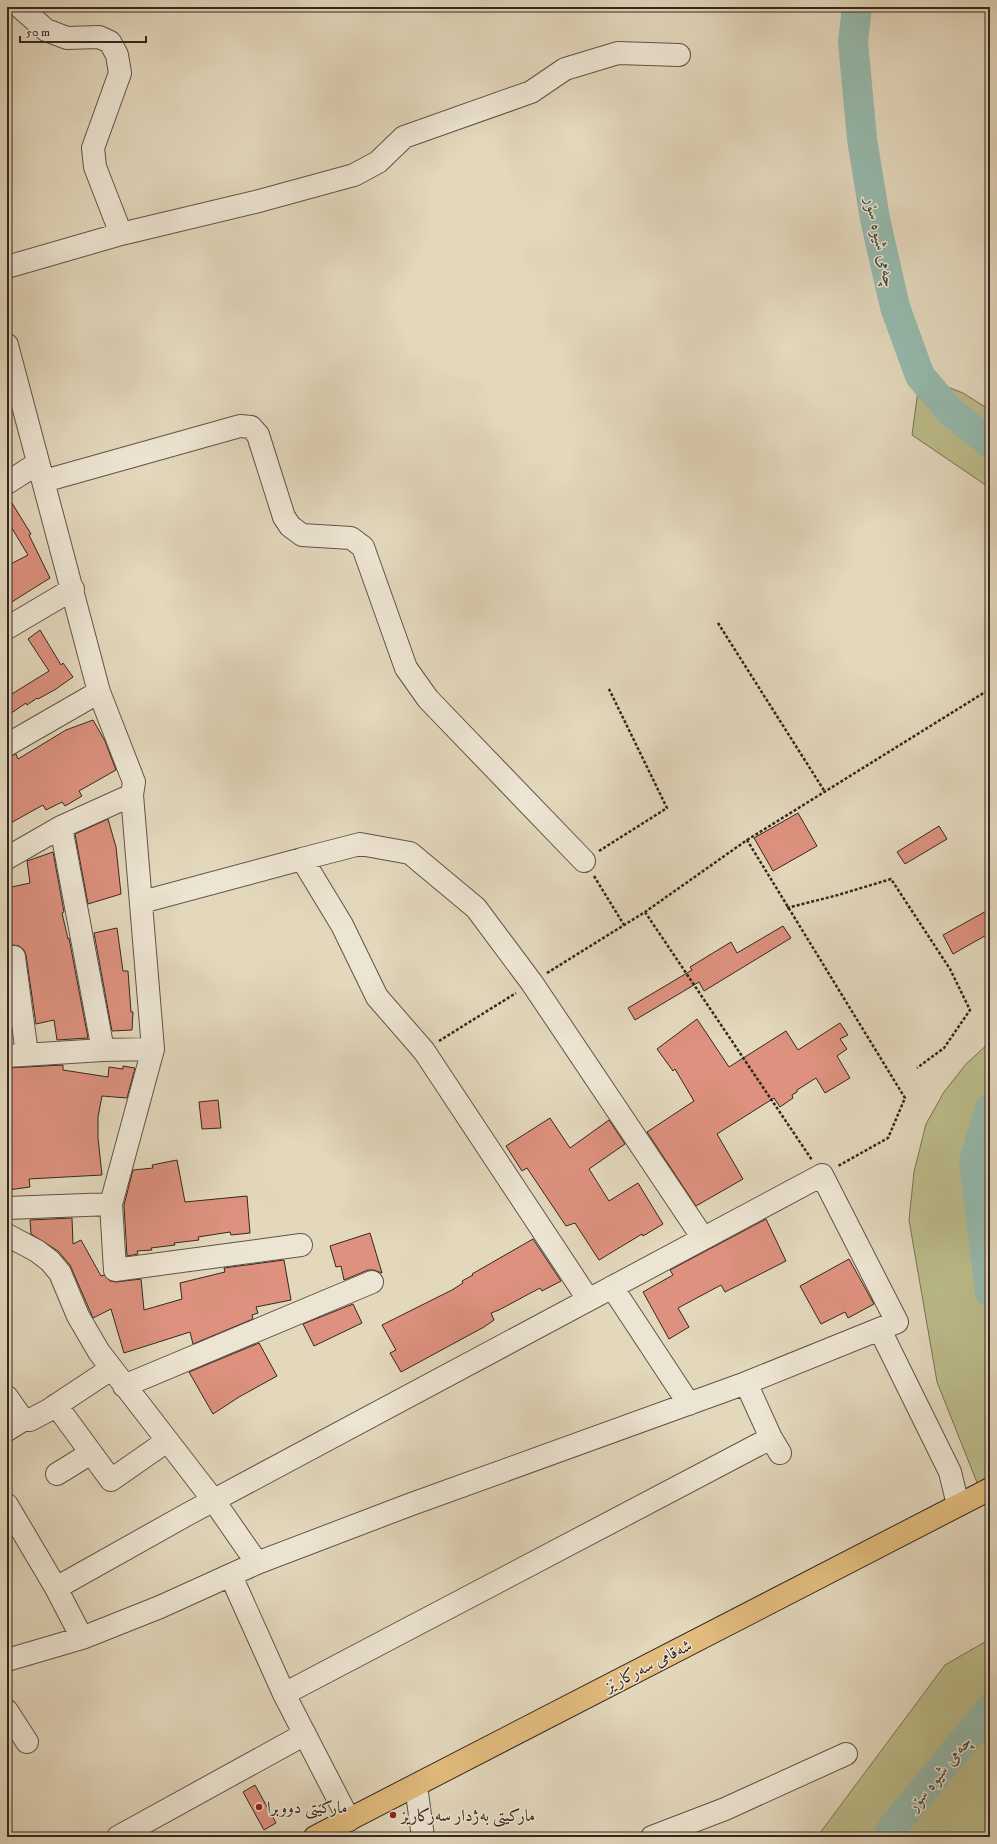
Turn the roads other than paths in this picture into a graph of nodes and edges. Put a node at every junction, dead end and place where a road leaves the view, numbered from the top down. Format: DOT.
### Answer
graph roads {
  1 [pos="20,7"];
  2 [pos="679,55"];
  3 [pos="121,234"];
  4 [pos="7,267"];
  5 [pos="9,358"];
  6 [pos="41,472"];
  7 [pos="7,483"];
  8 [pos="73,589"];
  9 [pos="7,628"];
  10 [pos="99,692"];
  11 [pos="7,745"];
  12 [pos="132,795"];
  13 [pos="61,826"];
  14 [pos="7,858"];
  15 [pos="302,859"];
  16 [pos="584,861"];
  17 [pos="142,902"];
  18 [pos="14,957"];
  19 [pos="153,1049"];
  20 [pos="103,1050"];
  21 [pos="17,1055"];
  22 [pos="111,1204"];
  23 [pos="7,1208"];
  24 [pos="7,1235"];
  25 [pos="703,1238"];
  26 [pos="301,1245"];
  27 [pos="372,1282"];
  28 [pos="612,1287"];
  29 [pos="588,1299"];
  30 [pos="880,1330"];
  31 [pos="111,1369"];
  32 [pos="746,1383"];
  33 [pos="124,1386"];
  34 [pos="7,1397"];
  35 [pos="689,1404"];
  36 [pos="56,1405"];
  37 [pos="15,1426"];
  38 [pos="167,1441"];
  39 [pos="91,1453"];
  40 [pos="57,1474"];
  41 [pos="986,1491"];
  42 [pos="214,1501"];
  43 [pos="7,1505"];
  44 [pos="958,1505"];
  45 [pos="257,1563"];
  46 [pos="231,1576"];
  47 [pos="56,1588"];
  48 [pos="82,1638"];
  49 [pos="7,1660"];
  50 [pos="284,1694"];
  51 [pos="7,1711"];
  52 [pos="305,1734"];
  53 [pos="27,1742"];
  54 [pos="846,1754"];
  55 [pos="416,1786"];
  56 [pos="349,1820"];
  57 [pos="118,1837"];
  58 [pos="315,1837"];
  59 [pos="423,1837"];
  60 [pos="652,1837"];
  1 -- 3 [label="street"];
  2 -- 3 [label="street"];
  3 -- 4 [label="street"];
  5 -- 6 [label="street"];
  6 -- 7 [label="street"];
  6 -- 8 [label="street"];
  6 -- 16 [label="street"];
  8 -- 9 [label="street"];
  8 -- 10 [label="street"];
  10 -- 11 [label="street"];
  10 -- 12 [label="street"];
  12 -- 13 [label="street"];
  12 -- 17 [label="street"];
  13 -- 14 [label="street"];
  13 -- 20 [label="street"];
  15 -- 17 [label="street"];
  15 -- 25 [label="street"];
  15 -- 29 [label="street"];
  17 -- 19 [label="street"];
  18 -- 21 [label="street"];
  19 -- 20 [label="street"];
  19 -- 22 [label="street"];
  20 -- 21 [label="street"];
  22 -- 23 [label="street"];
  22 -- 26 [label="street"];
  24 -- 31 [label="street"];
  25 -- 28 [label="street"];
  25 -- 30 [label="street"];
  27 -- 33 [label="street"];
  28 -- 29 [label="street"];
  28 -- 35 [label="street"];
  29 -- 42 [label="street"];
  30 -- 32 [label="street"];
  30 -- 44 [label="street"];
  31 -- 33 [label="street"];
  31 -- 36 [label="street"];
  32 -- 35 [label="street"];
  32 -- 50 [label="street"];
  33 -- 38 [label="street"];
  34 -- 37 [label="street"];
  35 -- 45 [label="street"];
  36 -- 37 [label="street"];
  36 -- 39 [label="street"];
  38 -- 39 [label="street"];
  38 -- 42 [label="street"];
  39 -- 40 [label="street"];
  41 -- 44 [label="main road, شەقامی سەرکارێز"];
  42 -- 45 [label="street"];
  42 -- 47 [label="street"];
  43 -- 47 [label="street"];
  44 -- 55 [label="main road, شەقامی سەرکارێز"];
  45 -- 46 [label="street"];
  46 -- 48 [label="street"];
  46 -- 50 [label="street"];
  47 -- 48 [label="street"];
  48 -- 49 [label="street"];
  50 -- 52 [label="street"];
  51 -- 53 [label="street"];
  52 -- 56 [label="street"];
  52 -- 57 [label="street"];
  54 -- 60 [label="street"];
  55 -- 56 [label="main road, شەقامی سەرکارێز"];
  55 -- 59 [label="street"];
  56 -- 58 [label="main road, شەقامی سەرکارێز"];
}
